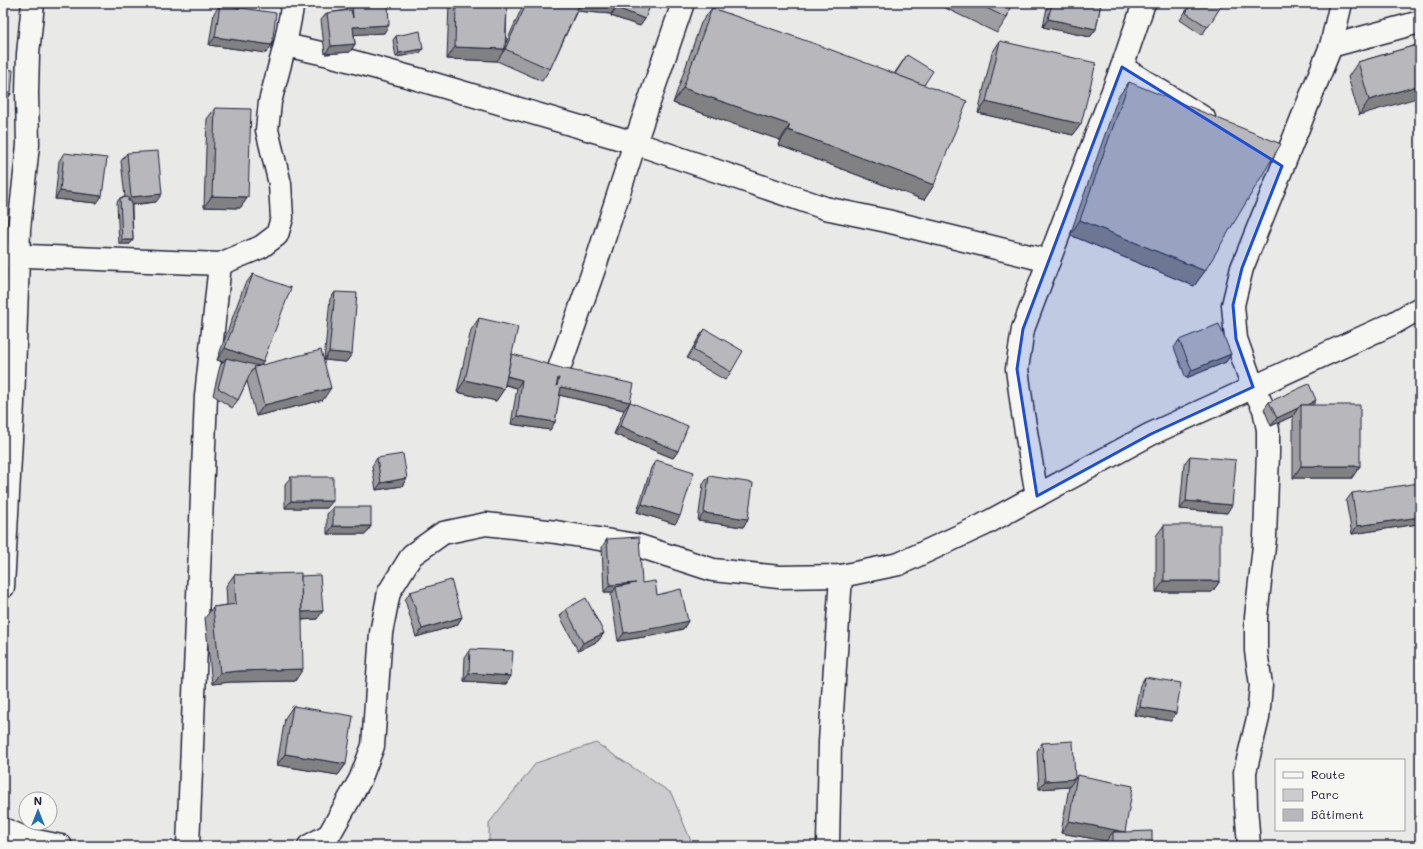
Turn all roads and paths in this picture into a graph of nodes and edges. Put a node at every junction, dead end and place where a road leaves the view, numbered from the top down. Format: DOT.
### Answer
graph roads {
  1 [pos="33,3"];
  2 [pos="293,3"];
  3 [pos="683,3"];
  4 [pos="1144,3"];
  5 [pos="1341,3"];
  6 [pos="1420,22"];
  7 [pos="285,45"];
  8 [pos="1331,46"];
  9 [pos="1122,67"];
  10 [pos="1218,127"];
  11 [pos="635,143"];
  12 [pos="1263,154"];
  13 [pos="1282,166"];
  14 [pos="11,256"];
  15 [pos="1049,261"];
  16 [pos="220,264"];
  17 [pos="1420,308"];
  18 [pos="554,383"];
  19 [pos="1253,387"];
  20 [pos="1037,496"];
  21 [pos="841,576"];
  22 [pos="3,587"];
  23 [pos="3,829"];
  24 [pos="61,846"];
  25 [pos="188,846"];
  26 [pos="309,846"];
  27 [pos="828,846"];
  28 [pos="1249,846"];
  1 -- 14 [label="street"];
  2 -- 7 [label="street"];
  3 -- 11 [label="street"];
  4 -- 9 [label="street"];
  5 -- 8 [label="street"];
  6 -- 8 [label="street"];
  7 -- 11 [label="street"];
  7 -- 16 [label="street"];
  8 -- 13 [label="street"];
  9 -- 10 [label="street"];
  9 -- 15 [label="street"];
  11 -- 15 [label="street"];
  11 -- 18 [label="street"];
  12 -- 13 [label="street"];
  13 -- 19 [label="street"];
  14 -- 16 [label="street"];
  14 -- 22 [label="street"];
  15 -- 20 [label="street"];
  16 -- 25 [label="street"];
  17 -- 19 [label="street"];
  19 -- 20 [label="street"];
  19 -- 28 [label="street"];
  20 -- 21 [label="street"];
  21 -- 26 [label="street"];
  21 -- 27 [label="street"];
  23 -- 24 [label="street"];
}
